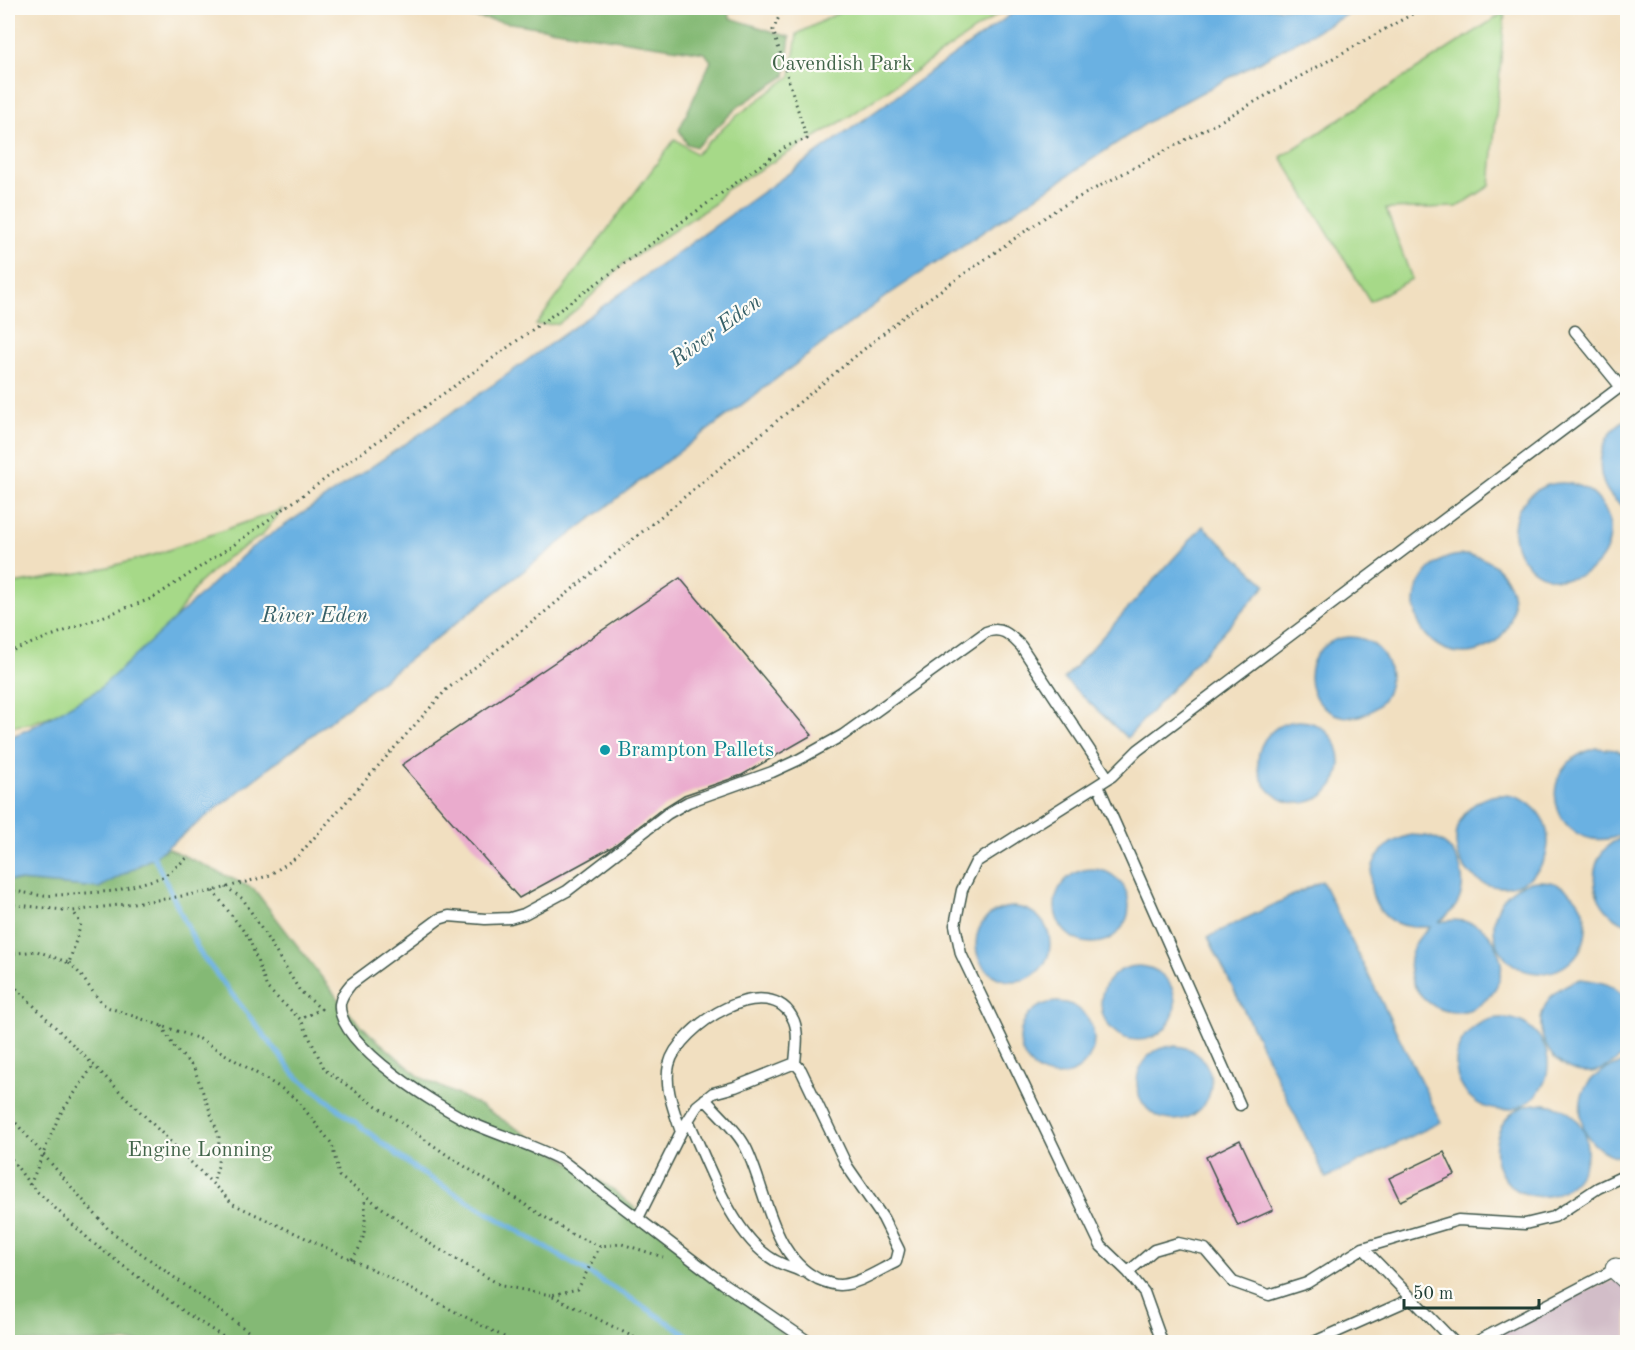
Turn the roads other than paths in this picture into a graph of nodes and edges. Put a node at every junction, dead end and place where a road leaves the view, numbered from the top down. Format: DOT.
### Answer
graph roads {
  1 [pos="1575,331"];
  2 [pos="1624,383"];
  3 [pos="1108,778"];
  4 [pos="1098,785"];
  5 [pos="795,1062"];
  6 [pos="705,1099"];
  7 [pos="1240,1105"];
  8 [pos="688,1120"];
  9 [pos="681,1132"];
  10 [pos="1628,1174"];
  11 [pos="638,1218"];
  12 [pos="1363,1248"];
  13 [pos="1128,1272"];
  14 [pos="810,1274"];
  15 [pos="1622,1274"];
  16 [pos="1411,1299"];
  17 [pos="809,1342"];
  18 [pos="1162,1342"];
  19 [pos="1314,1342"];
  20 [pos="1455,1342"];
  21 [pos="1476,1342"];
  1 -- 2 [label="lane"];
  2 -- 3 [label="lane"];
  3 -- 4 [label="lane"];
  3 -- 11 [label="lane"];
  4 -- 7 [label="lane"];
  4 -- 13 [label="lane"];
  5 -- 6 [label="lane"];
  5 -- 9 [label="lane"];
  5 -- 14 [label="lane"];
  6 -- 8 [label="lane"];
  6 -- 14 [label="lane"];
  8 -- 9 [label="lane"];
  8 -- 14 [label="lane"];
  9 -- 11 [label="lane"];
  10 -- 12 [label="lane"];
  11 -- 17 [label="lane"];
  12 -- 13 [label="lane"];
  12 -- 16 [label="lane"];
  13 -- 18 [label="lane"];
  15 -- 21 [label="lane"];
  16 -- 19 [label="lane"];
  16 -- 20 [label="lane"];
}
